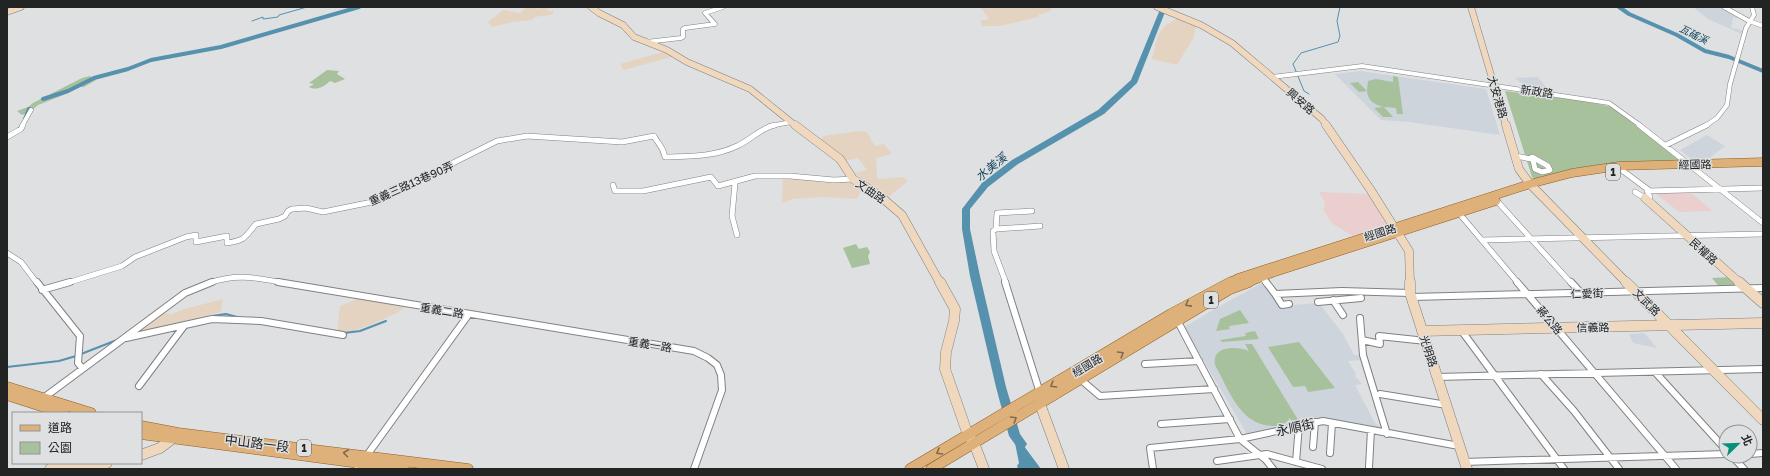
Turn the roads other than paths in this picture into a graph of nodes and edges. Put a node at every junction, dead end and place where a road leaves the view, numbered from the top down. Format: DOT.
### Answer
graph roads {
  1 [pos="21,7"];
  2 [pos="591,7"];
  3 [pos="723,7"];
  4 [pos="1157,7"];
  5 [pos="1471,7"];
  6 [pos="1724,7"];
  7 [pos="1752,7"];
  8 [pos="7,12"];
  9 [pos="1749,21"];
  10 [pos="1763,26"];
  11 [pos="645,42"];
  12 [pos="1272,77"];
  13 [pos="1496,85"];
  14 [pos="31,110"];
  15 [pos="791,122"];
  16 [pos="7,137"];
  17 [pos="1666,145"];
  18 [pos="1516,156"];
  19 [pos="1534,160"];
  20 [pos="1763,162"];
  21 [pos="1692,166"];
  22 [pos="1763,167"];
  23 [pos="1623,172"];
  24 [pos="1629,177"];
  25 [pos="854,179"];
  26 [pos="734,183"];
  27 [pos="613,185"];
  28 [pos="1531,186"];
  29 [pos="1763,188"];
  30 [pos="1720,189"];
  31 [pos="1635,192"];
  32 [pos="1648,193"];
  33 [pos="1497,201"];
  34 [pos="1456,211"];
  35 [pos="1032,212"];
  36 [pos="1763,223"];
  37 [pos="1040,226"];
  38 [pos="996,229"];
  39 [pos="1397,230"];
  40 [pos="1763,234"];
  41 [pos="737,235"];
  42 [pos="1690,236"];
  43 [pos="1583,238"];
  44 [pos="1533,239"];
  45 [pos="1483,240"];
  46 [pos="7,253"];
  47 [pos="1262,277"];
  48 [pos="1750,288"];
  49 [pos="1763,288"];
  50 [pos="42,290"];
  51 [pos="1636,291"];
  52 [pos="1581,293"];
  53 [pos="1275,294"];
  54 [pos="1528,294"];
  55 [pos="1411,295"];
  56 [pos="1763,297"];
  57 [pos="1361,298"];
  58 [pos="1333,300"];
  59 [pos="1318,302"];
  60 [pos="1763,303"];
  61 [pos="1289,304"];
  62 [pos="469,314"];
  63 [pos="1343,315"];
  64 [pos="1174,317"];
  65 [pos="1360,318"];
  66 [pos="1763,323"];
  67 [pos="184,326"];
  68 [pos="1670,326"];
  69 [pos="1557,328"];
  70 [pos="1462,330"];
  71 [pos="1422,331"];
  72 [pos="343,335"];
  73 [pos="124,339"];
  74 [pos="1362,340"];
  75 [pos="1426,341"];
  76 [pos="1199,361"];
  77 [pos="1145,364"];
  78 [pos="82,368"];
  79 [pos="1763,369"];
  80 [pos="1713,370"];
  81 [pos="1655,372"];
  82 [pos="1595,373"];
  83 [pos="1541,374"];
  84 [pos="1495,375"];
  85 [pos="1437,377"];
  86 [pos="1080,379"];
  87 [pos="139,386"];
  88 [pos="7,387"];
  89 [pos="1214,389"];
  90 [pos="1040,392"];
  91 [pos="1380,394"];
  92 [pos="7,395"];
  93 [pos="39,402"];
  94 [pos="1033,404"];
  95 [pos="1447,405"];
  96 [pos="61,412"];
  97 [pos="86,412"];
  98 [pos="1230,419"];
  99 [pos="1763,420"];
  100 [pos="1315,422"];
  101 [pos="1332,423"];
  102 [pos="1161,424"];
  103 [pos="1299,425"];
  104 [pos="142,426"];
  105 [pos="1370,430"];
  106 [pos="142,434"];
  107 [pos="1387,434"];
  108 [pos="175,436"];
  109 [pos="971,439"];
  110 [pos="1240,439"];
  111 [pos="1718,441"];
  112 [pos="1459,446"];
  113 [pos="1314,447"];
  114 [pos="1330,453"];
  115 [pos="1718,454"];
  116 [pos="142,455"];
  117 [pos="1260,456"];
  118 [pos="1665,456"];
  119 [pos="1610,458"];
  120 [pos="1557,459"];
  121 [pos="1217,461"];
  122 [pos="1296,462"];
  123 [pos="362,463"];
  124 [pos="98,464"];
  125 [pos="1465,466"];
  126 [pos="1369,467"];
  127 [pos="50,469"];
  128 [pos="404,469"];
  129 [pos="468,469"];
  130 [pos="694,469"];
  131 [pos="910,469"];
  132 [pos="931,469"];
  133 [pos="984,469"];
  134 [pos="1064,469"];
  135 [pos="1153,469"];
  136 [pos="1273,469"];
  137 [pos="1322,469"];
  138 [pos="1564,469"];
  139 [pos="1619,469"];
  140 [pos="1676,469"];
  1 -- 8 [label="street"];
  2 -- 11 [label="street, 文曲路"];
  3 -- 11 [label="street"];
  4 -- 12 [label="street, 興安路"];
  5 -- 13 [label="street, 大安港路"];
  6 -- 9 [label="street"];
  7 -- 9 [label="street"];
  9 -- 10 [label="street"];
  9 -- 17 [label="street"];
  11 -- 15 [label="street, 文曲路"];
  12 -- 13 [label="street, 新政路"];
  12 -- 39 [label="street, 興安路"];
  13 -- 17 [label="street, 新政路"];
  13 -- 18 [label="street, 大安港路"];
  14 -- 16 [label="street"];
  15 -- 25 [label="street, 文曲路"];
  15 -- 50 [label="street, 重義三路13巷90弄"];
  17 -- 21 [label="street, 新政路"];
  18 -- 19 [label="street"];
  18 -- 28 [label="street, 大安港路"];
  20 -- 21 [label="main road, 經國路 / 1"];
  21 -- 22 [label="main road, 經國路 / 1"];
  21 -- 23 [label="main road, 經國路 / 1"];
  21 -- 28 [label="main road, 經國路 / 1"];
  21 -- 30 [label="street, 新政路"];
  23 -- 28 [label="main road, 經國路 / 1"];
  23 -- 32 [label="street"];
  24 -- 32 [label="street"];
  25 -- 26 [label="street"];
  25 -- 109 [label="street, 文曲路"];
  26 -- 27 [label="street"];
  26 -- 41 [label="street"];
  28 -- 33 [label="main road, 經國路 / 1"];
  28 -- 34 [label="main road, 經國路 / 1"];
  28 -- 43 [label="street, 文武路"];
  29 -- 30 [label="street"];
  30 -- 32 [label="street"];
  30 -- 36 [label="street, 新政路"];
  31 -- 32 [label="street"];
  32 -- 42 [label="street, 民權路"];
  33 -- 34 [label="main road, 經國路 / 1"];
  33 -- 44 [label="street"];
  34 -- 39 [label="main road, 經國路 / 1"];
  34 -- 45 [label="street, 蔣公路"];
  35 -- 38 [label="street"];
  37 -- 38 [label="street"];
  38 -- 90 [label="street"];
  39 -- 47 [label="main road, 經國路 / 1"];
  39 -- 55 [label="street, 光明路"];
  39 -- 64 [label="main road, 經國路 / 1, one-way"];
  40 -- 42 [label="street"];
  42 -- 43 [label="street"];
  42 -- 48 [label="street, 民權路"];
  43 -- 44 [label="street"];
  43 -- 51 [label="street, 文武路"];
  44 -- 45 [label="street"];
  44 -- 52 [label="street"];
  45 -- 54 [label="street, 蔣公路"];
  46 -- 50 [label="street"];
  47 -- 53 [label="street"];
  47 -- 64 [label="main road, 經國路 / 1"];
  48 -- 49 [label="street, 仁愛街"];
  48 -- 51 [label="street, 仁愛街"];
  48 -- 56 [label="street, 民權路"];
  48 -- 60 [label="street, 民權路"];
  50 -- 78 [label="street"];
  51 -- 52 [label="street, 仁愛街"];
  51 -- 68 [label="street, 文武路"];
  52 -- 54 [label="street, 仁愛街"];
  53 -- 55 [label="street, 仁愛街"];
  53 -- 61 [label="street"];
  54 -- 55 [label="street, 仁愛街"];
  54 -- 69 [label="street, 蔣公路"];
  55 -- 71 [label="street, 光明路"];
  57 -- 58 [label="street"];
  58 -- 59 [label="street"];
  58 -- 63 [label="street"];
  62 -- 73 [label="street, 重義二路"];
  62 -- 123 [label="street, 重義二路"];
  62 -- 130 [label="street, 重義一路"];
  64 -- 76 [label="street"];
  86 -- 64 [label="main road, 經國路 / 1, one-way"];
  64 -- 90 [label="main road, 經國路 / 1, one-way"];
  65 -- 74 [label="street"];
  66 -- 68 [label="street, 信義路"];
  67 -- 72 [label="street"];
  67 -- 73 [label="street"];
  67 -- 87 [label="street"];
  68 -- 69 [label="street, 信義路"];
  68 -- 80 [label="street, 文武路"];
  69 -- 70 [label="street, 信義路"];
  69 -- 82 [label="street, 蔣公路"];
  70 -- 71 [label="street, 信義路"];
  70 -- 84 [label="street"];
  71 -- 75 [label="street, 光明路"];
  73 -- 78 [label="street, 重義二路"];
  74 -- 75 [label="street"];
  74 -- 107 [label="street"];
  75 -- 85 [label="street, 光明路"];
  76 -- 77 [label="street"];
  76 -- 89 [label="street"];
  78 -- 93 [label="street, 重義二路"];
  79 -- 80 [label="street"];
  80 -- 81 [label="street"];
  80 -- 99 [label="street, 文武路"];
  81 -- 82 [label="street"];
  81 -- 111 [label="street"];
  82 -- 83 [label="street"];
  82 -- 118 [label="street, 蔣公路"];
  83 -- 84 [label="street"];
  83 -- 119 [label="street"];
  84 -- 85 [label="street"];
  84 -- 120 [label="street"];
  85 -- 95 [label="street, 光明路"];
  86 -- 89 [label="street"];
  86 -- 94 [label="main road, 經國路 / 1"];
  88 -- 93 [label="main road"];
  89 -- 98 [label="street"];
  90 -- 94 [label="main road, 經國路 / 1"];
  91 -- 95 [label="street"];
  92 -- 93 [label="main road"];
  93 -- 96 [label="main road"];
  93 -- 97 [label="main road"];
  94 -- 109 [label="main road, 1"];
  94 -- 134 [label="street"];
  95 -- 112 [label="street, 光明路"];
  98 -- 102 [label="street"];
  98 -- 110 [label="street"];
  100 -- 101 [label="street, 永順街"];
  100 -- 103 [label="street, 永順街"];
  100 -- 113 [label="street"];
  101 -- 105 [label="street, 永順街"];
  101 -- 114 [label="street"];
  103 -- 110 [label="street, 永順街"];
  103 -- 122 [label="street"];
  104 -- 108 [label="main road, 中山路一段 / 1"];
  105 -- 107 [label="street, 永順街"];
  105 -- 126 [label="street"];
  106 -- 108 [label="main road, 中山路一段 / 1"];
  107 -- 112 [label="street, 永順街"];
  108 -- 116 [label="street"];
  108 -- 123 [label="main road, 中山路一段 / 1"];
  109 -- 131 [label="main road, 1, one-way"];
  109 -- 132 [label="main road, 1"];
  109 -- 133 [label="street, 文曲路"];
  110 -- 117 [label="street"];
  110 -- 135 [label="street, 永順街"];
  112 -- 125 [label="street, 光明路"];
  115 -- 118 [label="street"];
  117 -- 121 [label="street"];
  117 -- 122 [label="street"];
  117 -- 136 [label="street"];
  118 -- 119 [label="street"];
  118 -- 140 [label="street, 蔣公路"];
  119 -- 120 [label="street"];
  119 -- 139 [label="street"];
  120 -- 125 [label="street"];
  120 -- 138 [label="street"];
  122 -- 137 [label="street"];
  123 -- 128 [label="main road, 中山路一段 / 1"];
  123 -- 129 [label="main road, 中山路一段 / 1"];
  124 -- 127 [label="street"];
}
